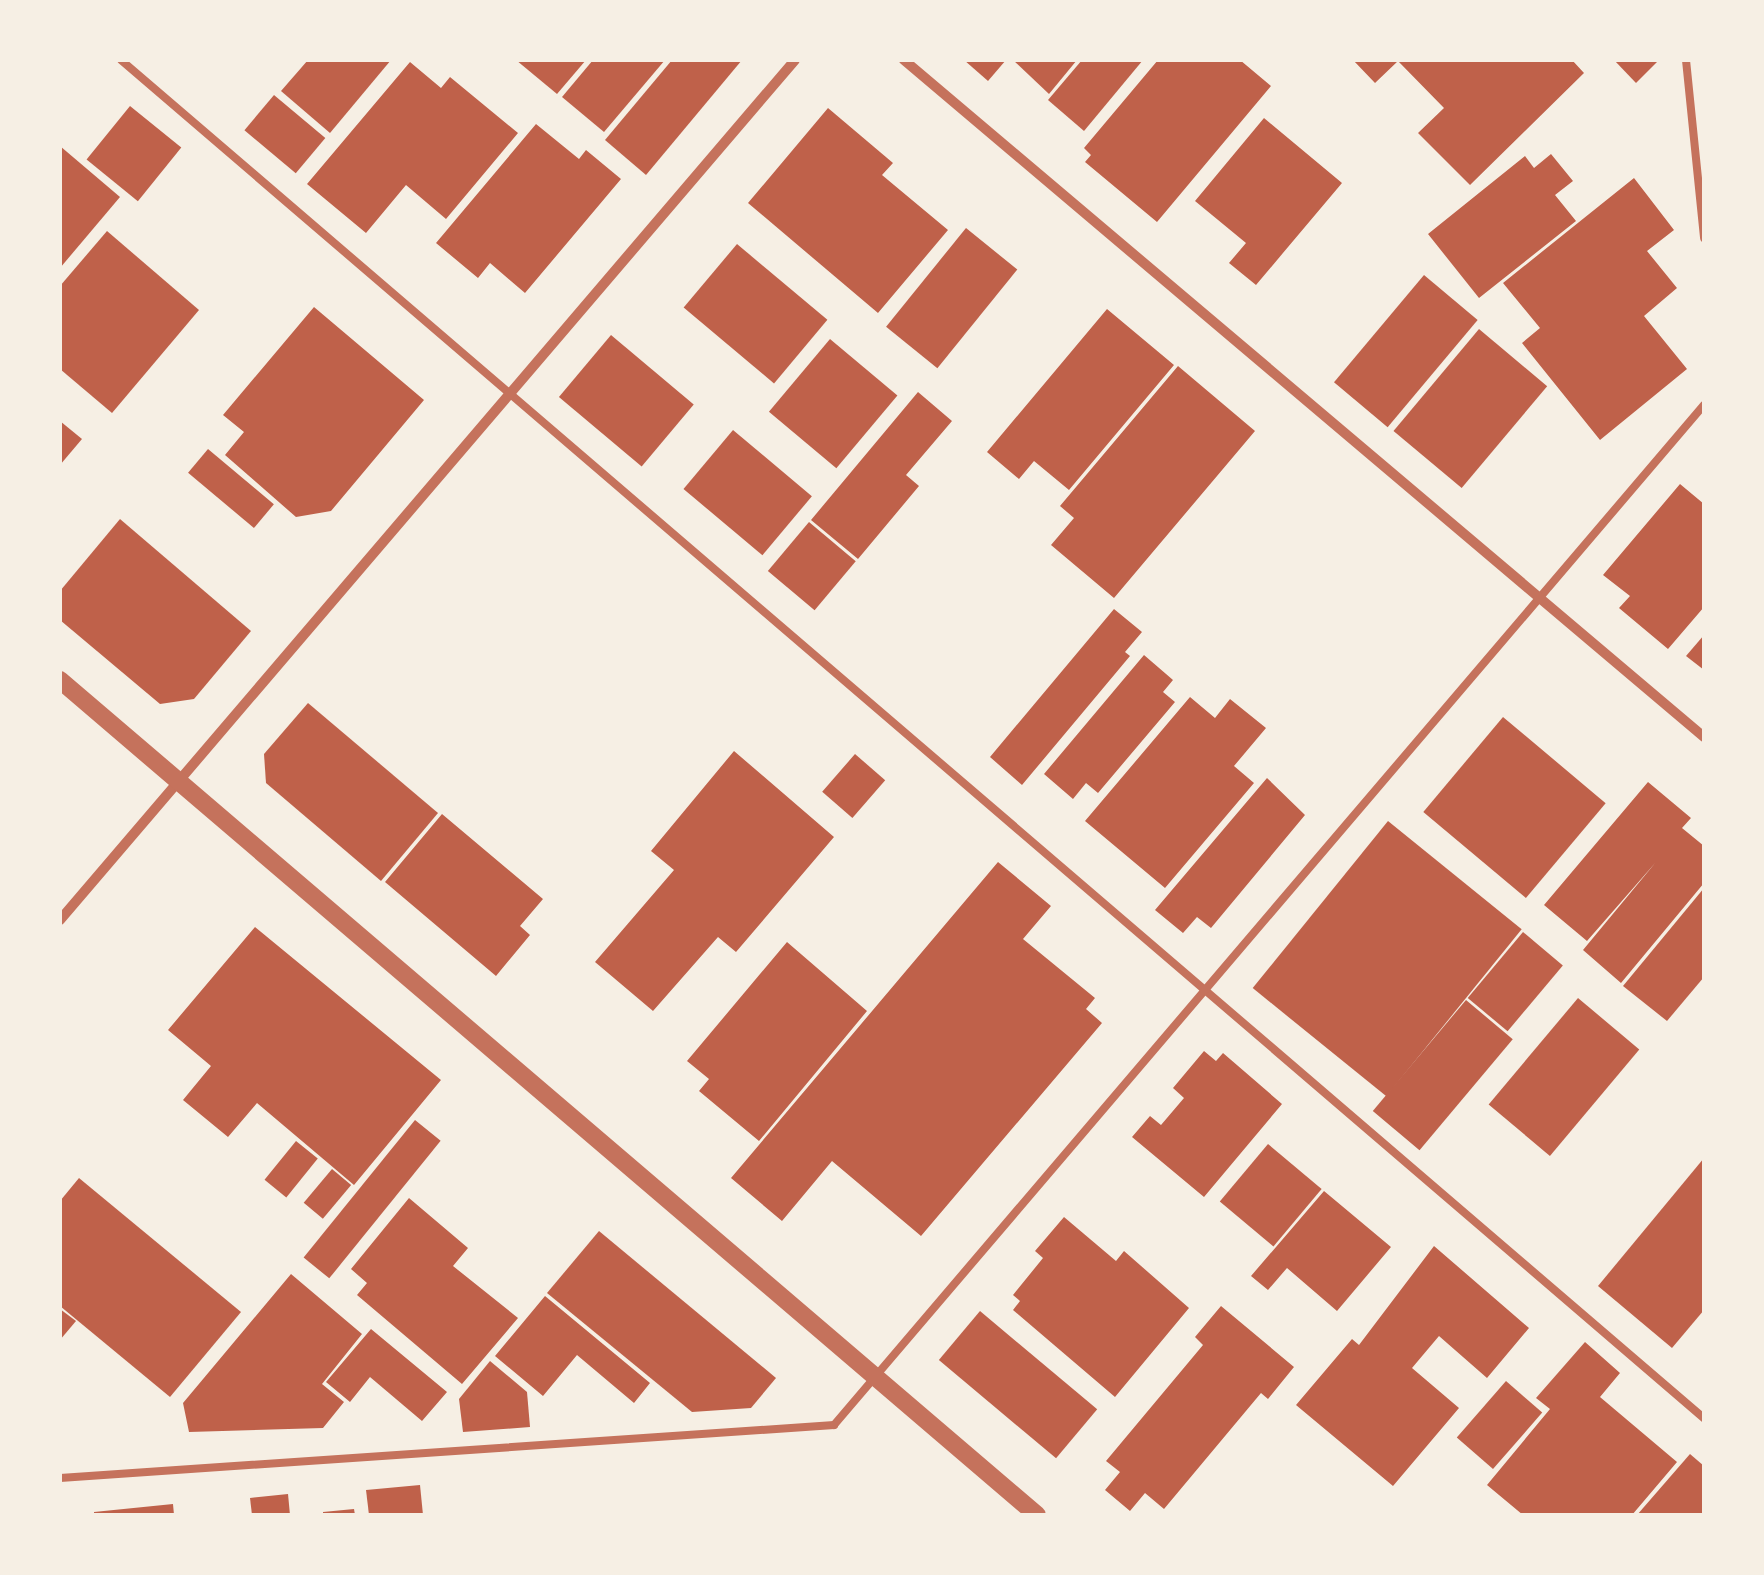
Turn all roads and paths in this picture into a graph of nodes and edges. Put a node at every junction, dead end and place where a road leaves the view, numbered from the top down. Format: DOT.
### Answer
graph roads {
  1 [pos="121,60"];
  2 [pos="795,60"];
  3 [pos="904,60"];
  4 [pos="1686,60"];
  5 [pos="1704,238"];
  6 [pos="512,396"];
  7 [pos="1704,404"];
  8 [pos="1536,596"];
  9 [pos="60,680"];
  10 [pos="1704,737"];
  11 [pos="178,782"];
  12 [pos="60,920"];
  13 [pos="1204,992"];
  14 [pos="875,1377"];
  15 [pos="1704,1418"];
  16 [pos="60,1478"];
  17 [pos="1037,1515"];
  1 -- 6 [label="lane"];
  2 -- 6 [label="street"];
  3 -- 8 [label="street"];
  4 -- 5 [label="lane"];
  6 -- 11 [label="street"];
  6 -- 13 [label="lane"];
  7 -- 8 [label="lane"];
  8 -- 10 [label="street"];
  8 -- 13 [label="lane"];
  9 -- 11 [label="street"];
  11 -- 12 [label="street"];
  11 -- 14 [label="street"];
  13 -- 14 [label="lane"];
  13 -- 15 [label="lane"];
  14 -- 16 [label="lane"];
  14 -- 17 [label="street"];
}
